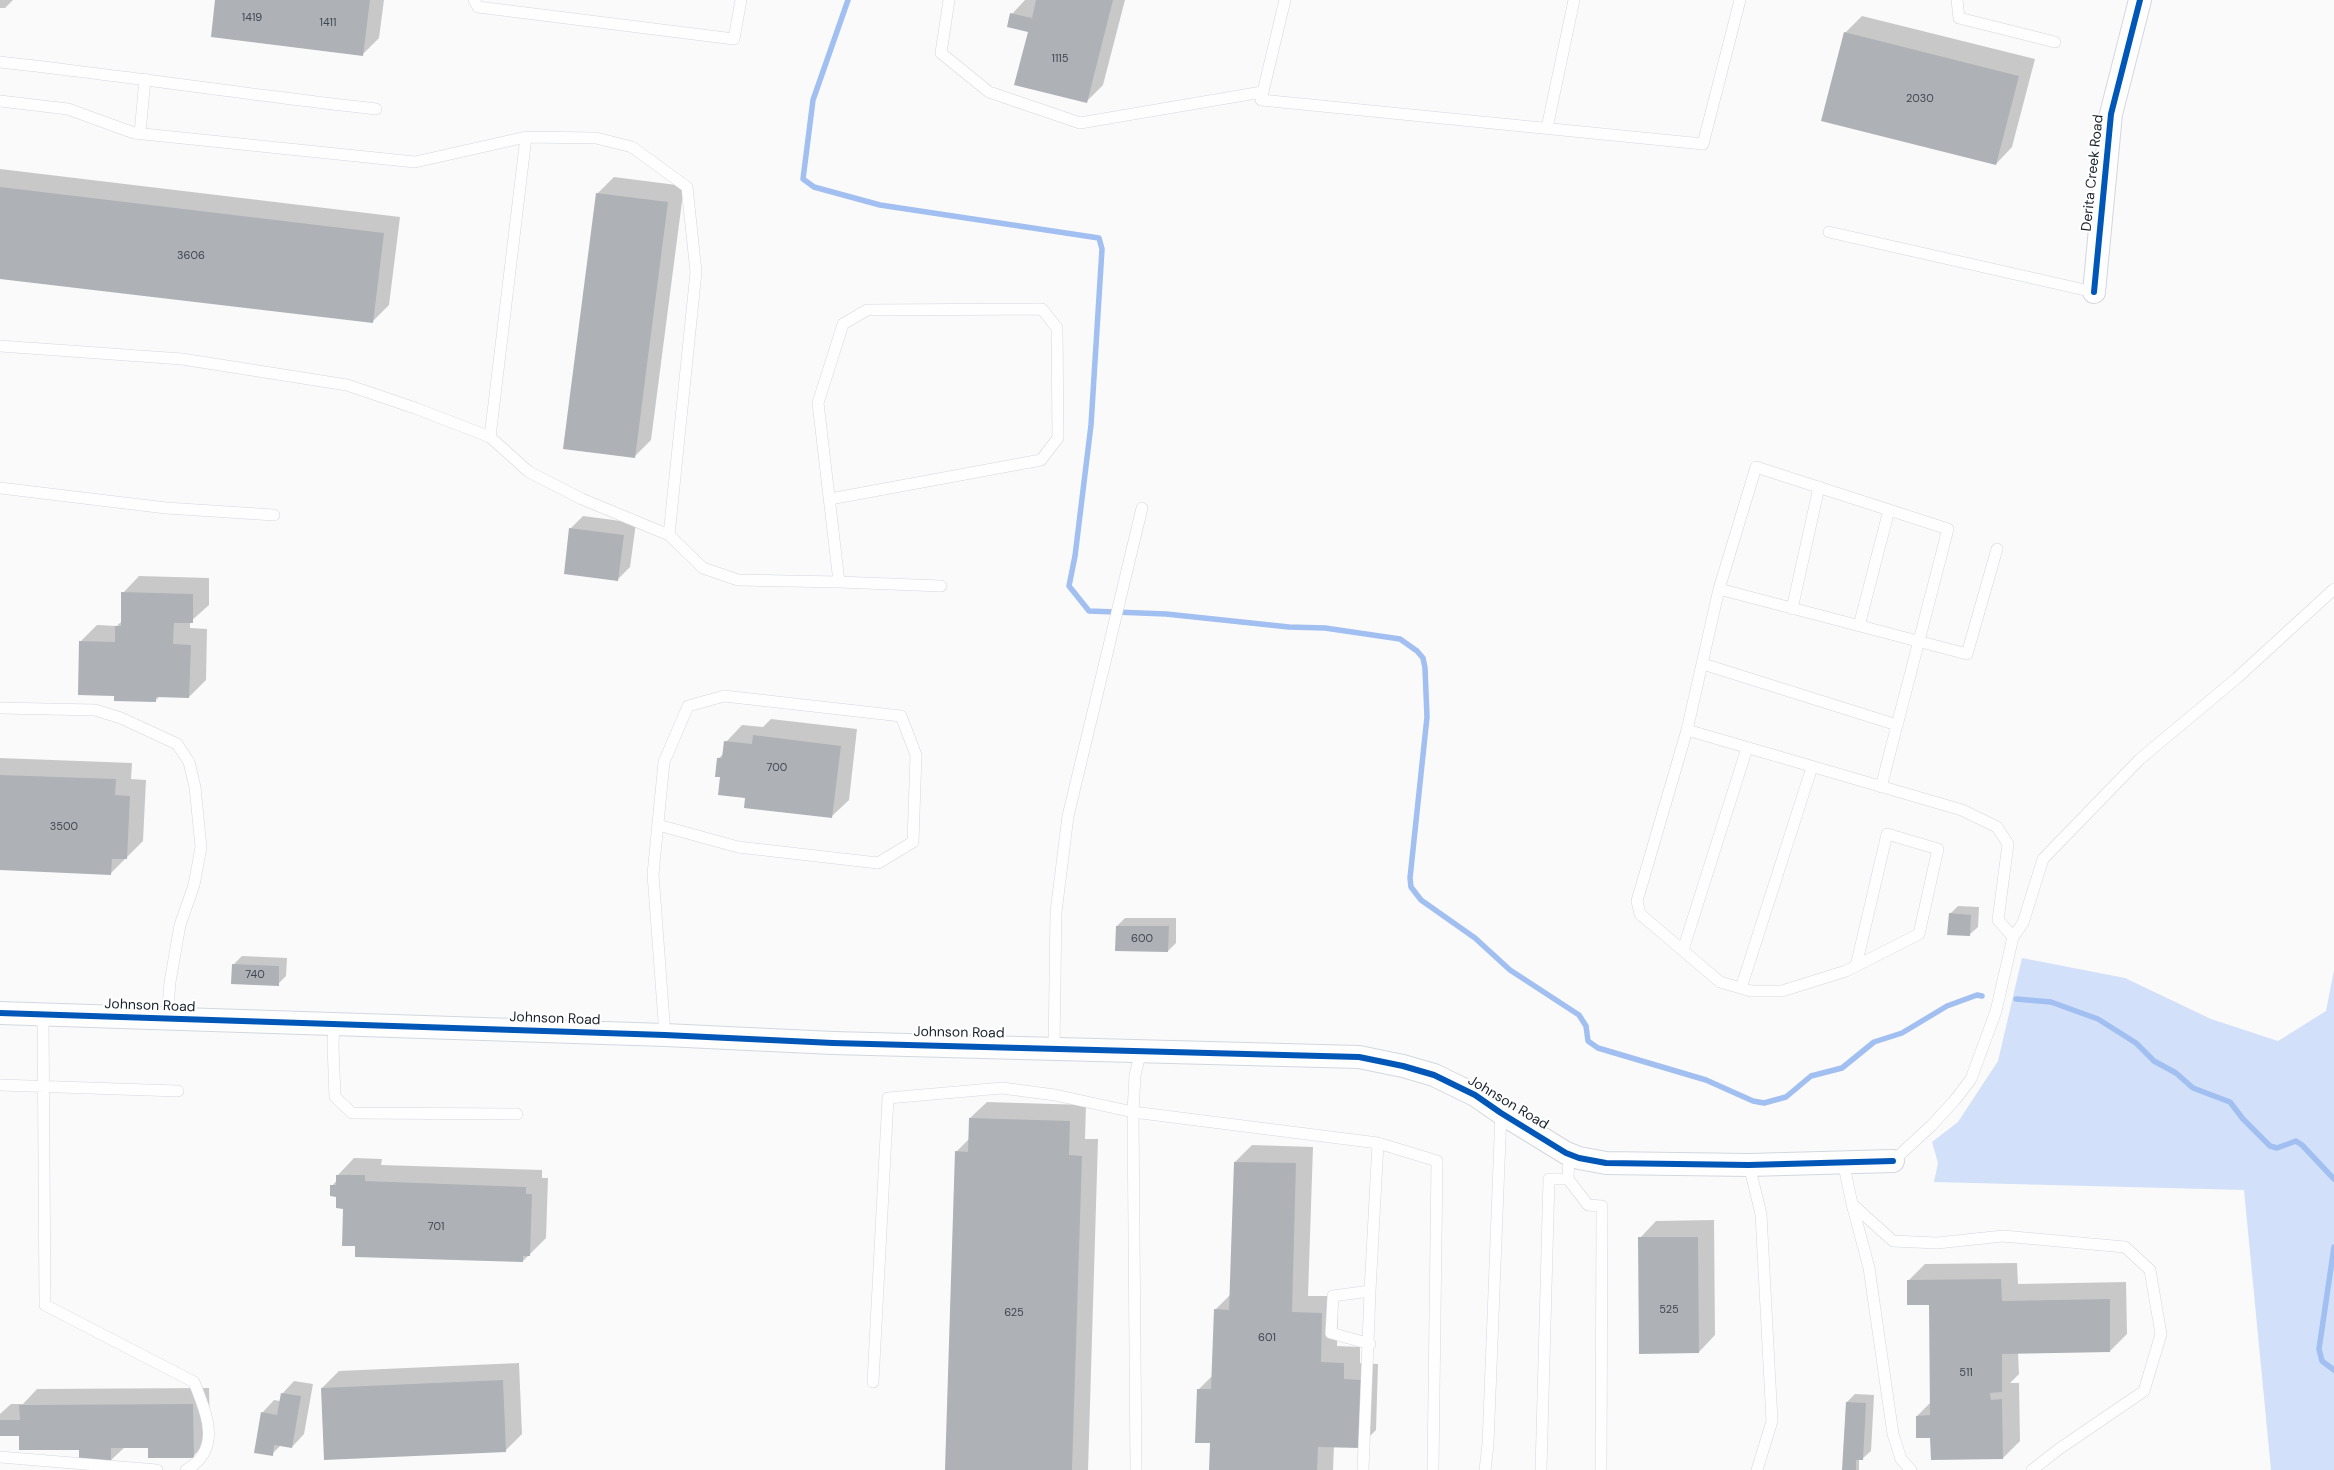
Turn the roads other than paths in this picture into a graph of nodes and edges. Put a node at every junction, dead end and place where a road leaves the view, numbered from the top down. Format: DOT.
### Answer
graph roads {
  1 [pos="474,0"];
  2 [pos="741,0"];
  3 [pos="949,0"];
  4 [pos="1285,0"];
  5 [pos="1574,0"];
  6 [pos="1740,0"];
  7 [pos="1957,0"];
  8 [pos="2136,1"];
  9 [pos="2055,42"];
  10 [pos="0,62"];
  11 [pos="146,79"];
  12 [pos="1262,92"];
  13 [pos="0,101"];
  14 [pos="376,109"];
  15 [pos="1547,128"];
  16 [pos="140,133"];
  17 [pos="526,137"];
  18 [pos="1829,232"];
  19 [pos="2094,292"];
  20 [pos="0,346"];
  21 [pos="490,437"];
  22 [pos="1819,487"];
  23 [pos="0,488"];
  24 [pos="830,499"];
  25 [pos="1142,508"];
  26 [pos="1889,510"];
  27 [pos="274,515"];
  28 [pos="669,535"];
  29 [pos="1997,549"];
  30 [pos="840,582"];
  31 [pos="941,586"];
  32 [pos="1719,589"];
  33 [pos="2334,589"];
  34 [pos="1792,609"];
  35 [pos="1859,626"];
  36 [pos="1918,642"];
  37 [pos="1703,664"];
  38 [pos="0,708"];
  39 [pos="1897,725"];
  40 [pos="1686,730"];
  41 [pos="1747,748"];
  42 [pos="1812,767"];
  43 [pos="1881,786"];
  44 [pos="658,825"];
  45 [pos="2013,937"];
  46 [pos="1683,950"];
  47 [pos="1856,966"];
  48 [pos="1740,988"];
  49 [pos="0,1013"];
  50 [pos="43,1015"];
  51 [pos="167,1019"];
  52 [pos="334,1024"];
  53 [pos="665,1035"];
  54 [pos="1054,1048"];
  55 [pos="1140,1050"];
  56 [pos="0,1085"];
  57 [pos="44,1087"];
  58 [pos="178,1091"];
  59 [pos="1133,1112"];
  60 [pos="517,1114"];
  61 [pos="1501,1114"];
  62 [pos="1378,1143"];
  63 [pos="1569,1154"];
  64 [pos="1844,1161"];
  65 [pos="1893,1161"];
  66 [pos="1749,1165"];
  67 [pos="1568,1179"];
  68 [pos="1852,1204"];
  69 [pos="1370,1291"];
  70 [pos="1370,1344"];
  71 [pos="873,1382"];
  72 [pos="0,1457"];
  73 [pos="157,1470"];
  74 [pos="186,1470"];
  75 [pos="1136,1470"];
  76 [pos="1363,1470"];
  77 [pos="1433,1470"];
  78 [pos="1485,1470"];
  79 [pos="1541,1470"];
  80 [pos="1601,1470"];
  81 [pos="1757,1470"];
  82 [pos="1911,1470"];
  83 [pos="2032,1470"];
  1 -- 2 [label="lane"];
  3 -- 12 [label="lane"];
  4 -- 12 [label="lane"];
  5 -- 15 [label="lane"];
  6 -- 15 [label="lane"];
  7 -- 9 [label="lane"];
  8 -- 19 [label="street, Derita Creek Road"];
  10 -- 11 [label="lane"];
  11 -- 14 [label="lane"];
  11 -- 16 [label="lane"];
  12 -- 15 [label="lane"];
  13 -- 16 [label="lane"];
  16 -- 17 [label="lane"];
  17 -- 21 [label="lane"];
  17 -- 28 [label="lane"];
  18 -- 19 [label="lane"];
  20 -- 21 [label="lane"];
  21 -- 28 [label="lane"];
  22 -- 26 [label="lane"];
  22 -- 32 [label="lane"];
  22 -- 34 [label="lane"];
  23 -- 27 [label="lane"];
  24 -- 24 [label="lane"];
  24 -- 30 [label="lane"];
  25 -- 54 [label="lane"];
  26 -- 35 [label="lane"];
  26 -- 36 [label="lane"];
  28 -- 30 [label="lane"];
  29 -- 36 [label="lane"];
  30 -- 31 [label="lane"];
  32 -- 34 [label="lane"];
  32 -- 37 [label="lane"];
  33 -- 45 [label="lane"];
  34 -- 35 [label="lane"];
  35 -- 36 [label="lane"];
  36 -- 39 [label="lane"];
  37 -- 39 [label="lane"];
  37 -- 40 [label="lane"];
  38 -- 51 [label="lane"];
  39 -- 43 [label="lane"];
  40 -- 41 [label="lane"];
  40 -- 46 [label="lane"];
  41 -- 42 [label="lane"];
  41 -- 46 [label="lane"];
  42 -- 43 [label="lane"];
  42 -- 48 [label="lane"];
  43 -- 45 [label="lane"];
  44 -- 44 [label="lane"];
  44 -- 53 [label="lane"];
  45 -- 65 [label="lane"];
  46 -- 48 [label="lane"];
  47 -- 47 [label="lane"];
  47 -- 48 [label="lane"];
  49 -- 50 [label="street, Johnson Road"];
  50 -- 51 [label="street, Johnson Road"];
  50 -- 57 [label="lane"];
  51 -- 52 [label="street, Johnson Road"];
  52 -- 53 [label="street, Johnson Road"];
  52 -- 60 [label="lane"];
  53 -- 54 [label="street, Johnson Road"];
  54 -- 55 [label="street, Johnson Road"];
  55 -- 59 [label="lane"];
  55 -- 61 [label="street, Johnson Road"];
  56 -- 57 [label="lane"];
  57 -- 58 [label="lane"];
  57 -- 74 [label="lane"];
  59 -- 62 [label="lane"];
  59 -- 71 [label="lane"];
  59 -- 75 [label="lane"];
  61 -- 63 [label="street, Johnson Road"];
  61 -- 78 [label="lane"];
  62 -- 69 [label="lane"];
  62 -- 77 [label="lane"];
  63 -- 66 [label="street, Johnson Road"];
  63 -- 67 [label="lane"];
  64 -- 65 [label="street, Johnson Road"];
  64 -- 66 [label="street, Johnson Road"];
  64 -- 68 [label="lane"];
  66 -- 81 [label="lane"];
  67 -- 79 [label="lane"];
  67 -- 80 [label="lane"];
  68 -- 82 [label="lane"];
  68 -- 83 [label="lane"];
  69 -- 70 [label="lane"];
  69 -- 70 [label="lane"];
  70 -- 76 [label="lane"];
  72 -- 73 [label="lane"];
}
